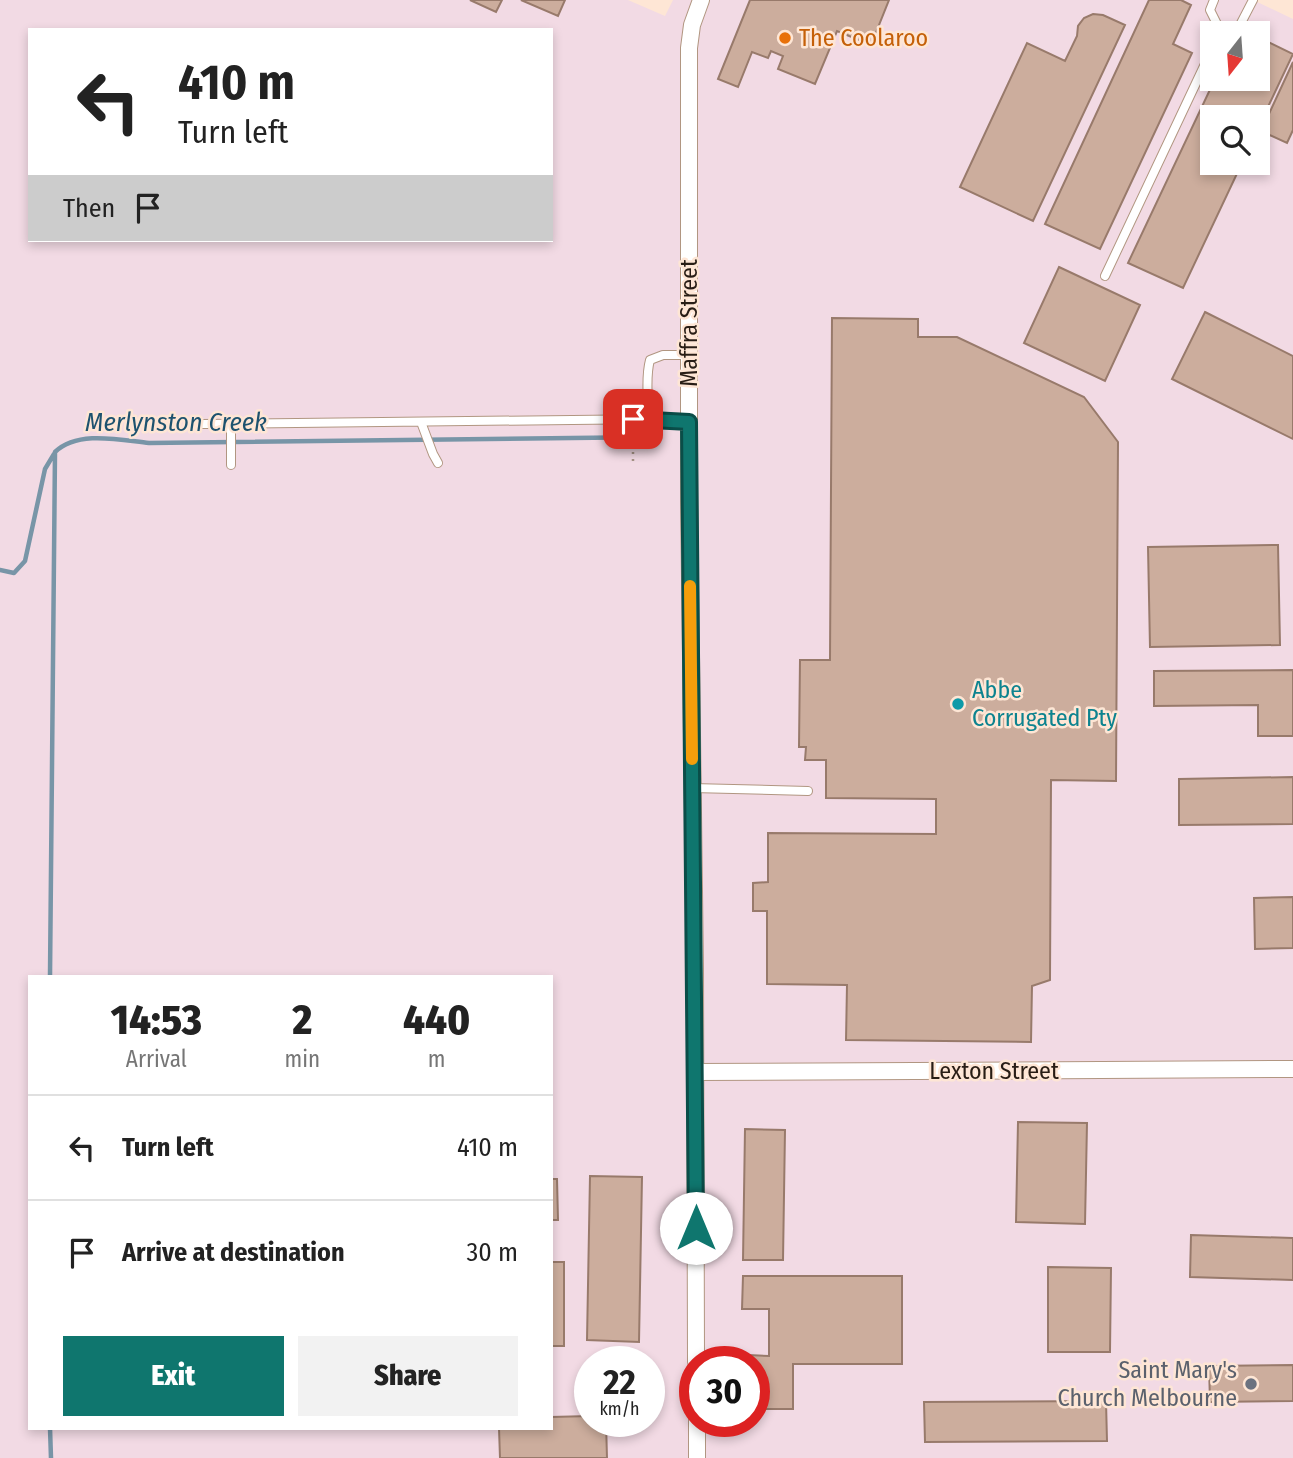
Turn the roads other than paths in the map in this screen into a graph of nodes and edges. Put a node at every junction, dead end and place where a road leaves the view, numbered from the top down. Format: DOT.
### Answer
graph roads {
  1 [pos="701,0"];
  2 [pos="1214,0"];
  3 [pos="1253,0"];
  4 [pos="1215,21"];
  5 [pos="1242,21"];
  6 [pos="1200,75"];
  7 [pos="1105,276"];
  8 [pos="689,355"];
  9 [pos="658,419"];
  10 [pos="421,422"];
  11 [pos="689,422"];
  12 [pos="201,424"];
  13 [pos="231,424"];
  14 [pos="438,463"];
  15 [pos="231,465"];
  16 [pos="692,788"];
  17 [pos="808,791"];
  18 [pos="1293,1069"];
  19 [pos="695,1072"];
  20 [pos="696,1346"];
  21 [pos="697,1437"];
  22 [pos="697,1458"];
  1 -- 8 [label="street, Maffra Street"];
  2 -- 4 [label="lane"];
  3 -- 5 [label="lane"];
  6 -- 7 [label="lane"];
  8 -- 9 [label="lane"];
  8 -- 11 [label="street, Maffra Street"];
  9 -- 10 [label="lane"];
  9 -- 11 [label="lane"];
  10 -- 13 [label="lane"];
  10 -- 14 [label="lane"];
  11 -- 16 [label="street, Maffra Street"];
  12 -- 13 [label="lane"];
  13 -- 15 [label="lane"];
  16 -- 17 [label="lane"];
  16 -- 19 [label="street, Maffra Street"];
  18 -- 19 [label="street, Lexton Street"];
  19 -- 20 [label="street, Maffra Street"];
  21 -- 22 [label="street"];
}
